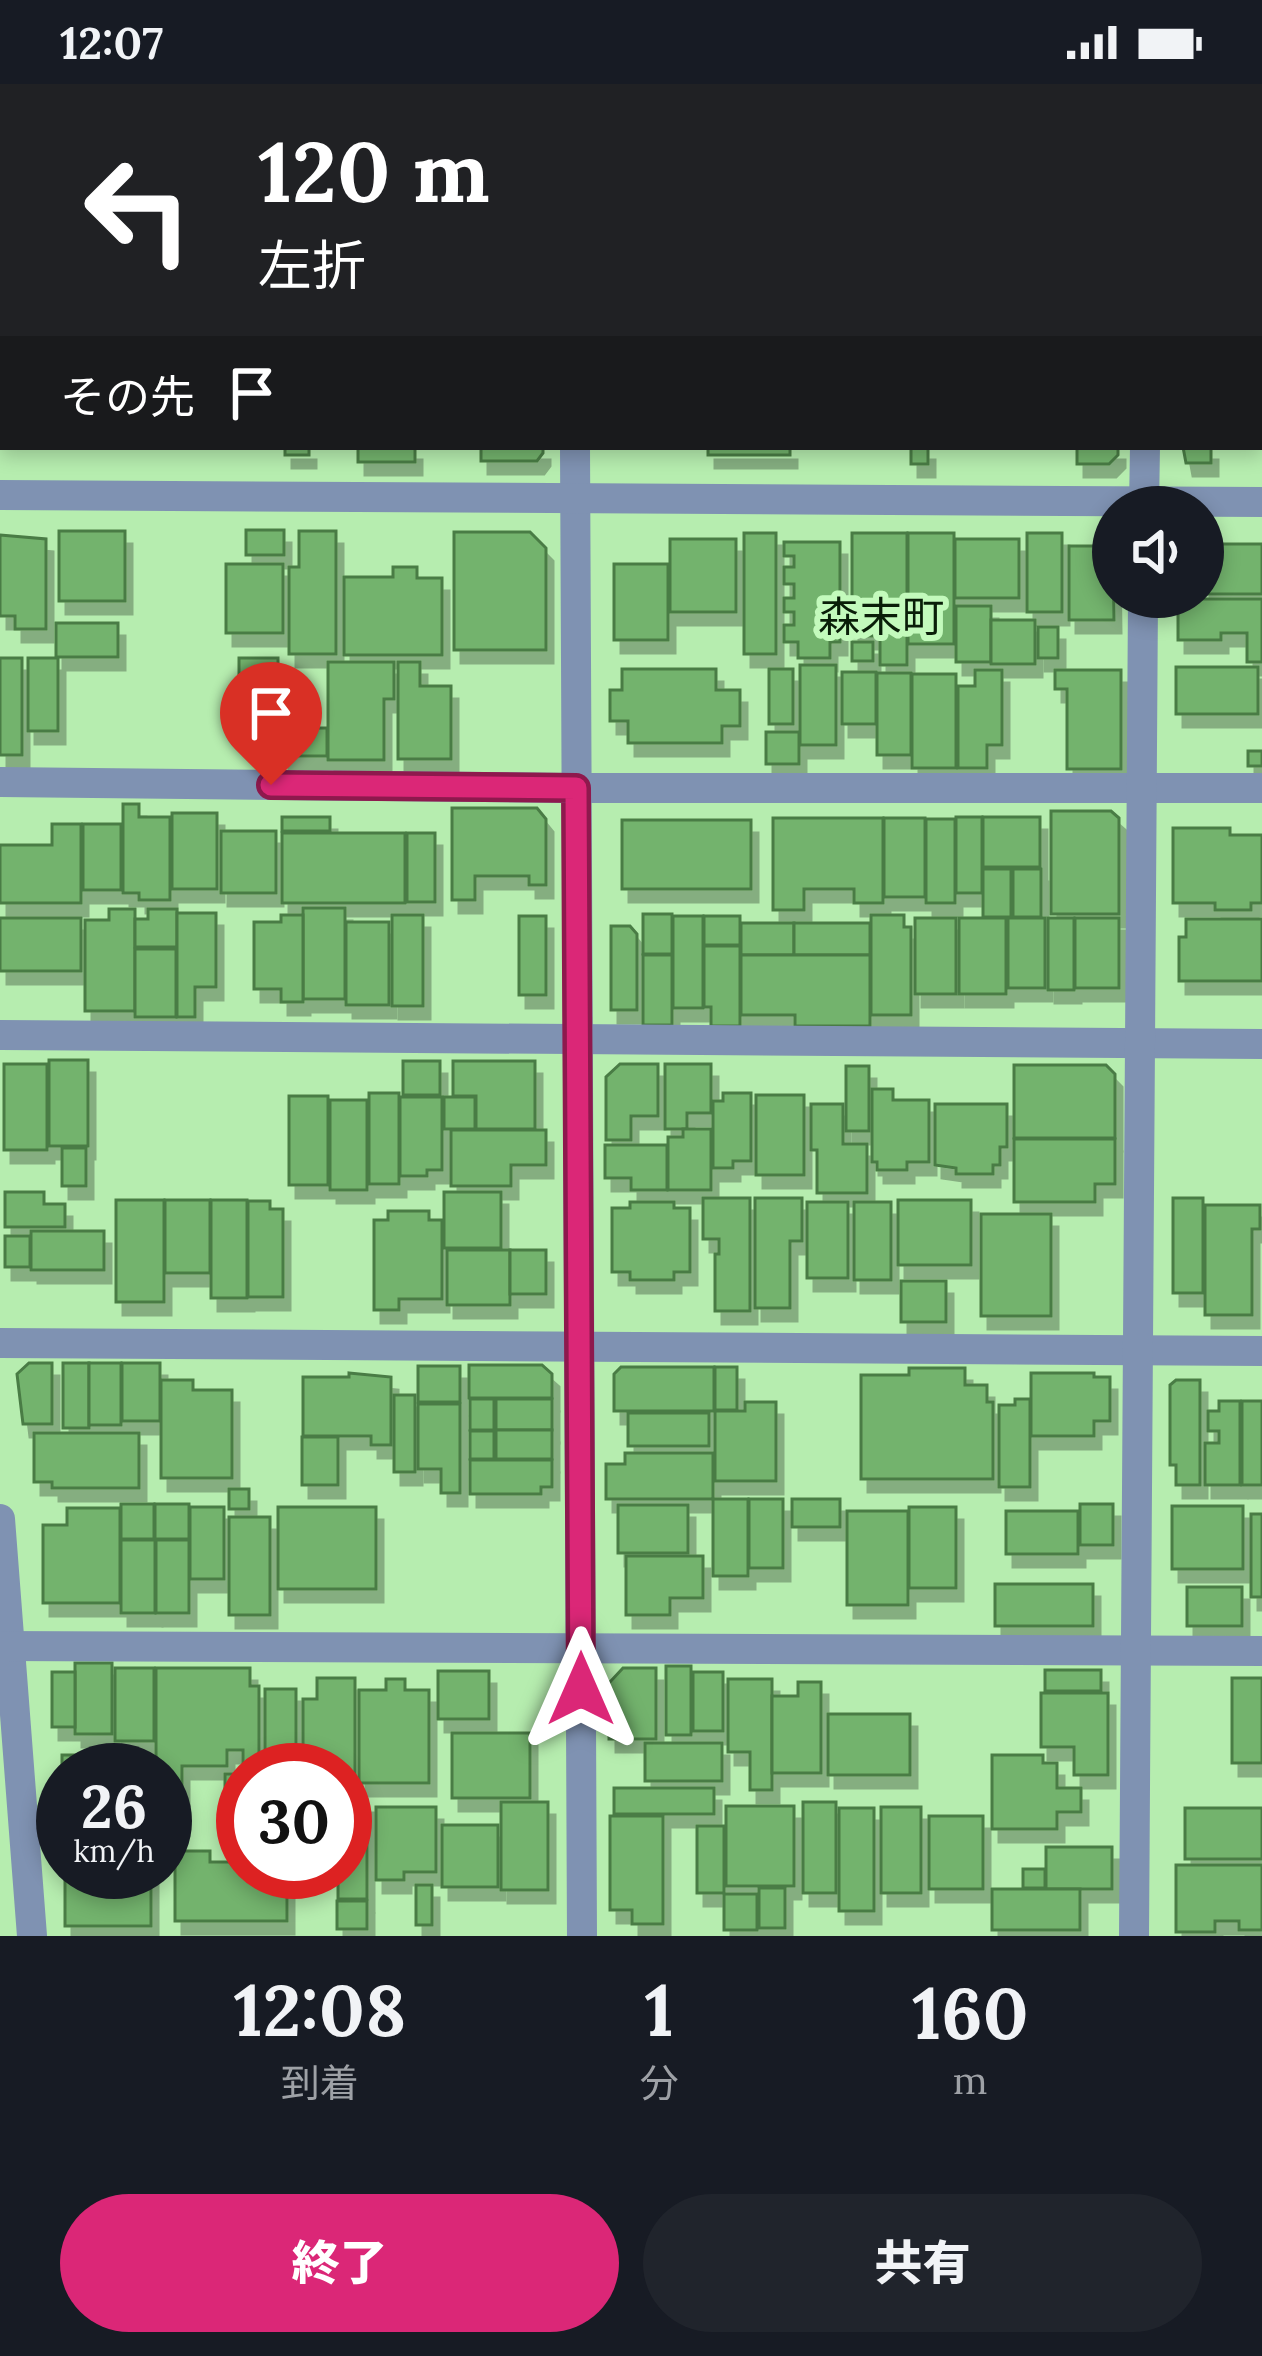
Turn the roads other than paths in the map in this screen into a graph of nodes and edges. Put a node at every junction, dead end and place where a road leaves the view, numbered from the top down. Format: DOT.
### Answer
graph roads {
  1 [pos="574,450"];
  2 [pos="1144,450"];
  3 [pos="1144,486"];
  4 [pos="0,495"];
  5 [pos="575,498"];
  6 [pos="1262,502"];
  7 [pos="1092,503"];
  8 [pos="1224,503"];
  9 [pos="1144,618"];
  10 [pos="0,782"];
  11 [pos="1142,786"];
  12 [pos="576,788"];
  13 [pos="1262,788"];
  14 [pos="0,1035"];
  15 [pos="578,1042"];
  16 [pos="1140,1044"];
  17 [pos="1262,1044"];
  18 [pos="0,1343"];
  19 [pos="579,1346"];
  20 [pos="1138,1351"];
  21 [pos="1262,1352"];
  22 [pos="0,1519"];
  23 [pos="6,1644"];
  24 [pos="581,1648"];
  25 [pos="1136,1649"];
  26 [pos="1262,1651"];
  27 [pos="32,1936"];
  28 [pos="582,1936"];
  29 [pos="1134,1936"];
  1 -- 5 [label="street"];
  2 -- 3 [label="street"];
  4 -- 5 [label="street"];
  5 -- 7 [label="street"];
  5 -- 12 [label="street"];
  6 -- 8 [label="street"];
  9 -- 11 [label="street"];
  10 -- 12 [label="street"];
  11 -- 12 [label="street"];
  11 -- 13 [label="street"];
  11 -- 16 [label="street"];
  12 -- 15 [label="street"];
  14 -- 15 [label="street"];
  15 -- 16 [label="street"];
  15 -- 19 [label="street"];
  16 -- 17 [label="street"];
  16 -- 20 [label="street"];
  18 -- 19 [label="street"];
  19 -- 20 [label="street"];
  19 -- 24 [label="street"];
  20 -- 21 [label="street"];
  20 -- 25 [label="street"];
  22 -- 23 [label="street"];
  23 -- 24 [label="street"];
  23 -- 27 [label="street"];
  24 -- 25 [label="street"];
  24 -- 28 [label="street"];
  25 -- 26 [label="street"];
  25 -- 29 [label="street"];
}
